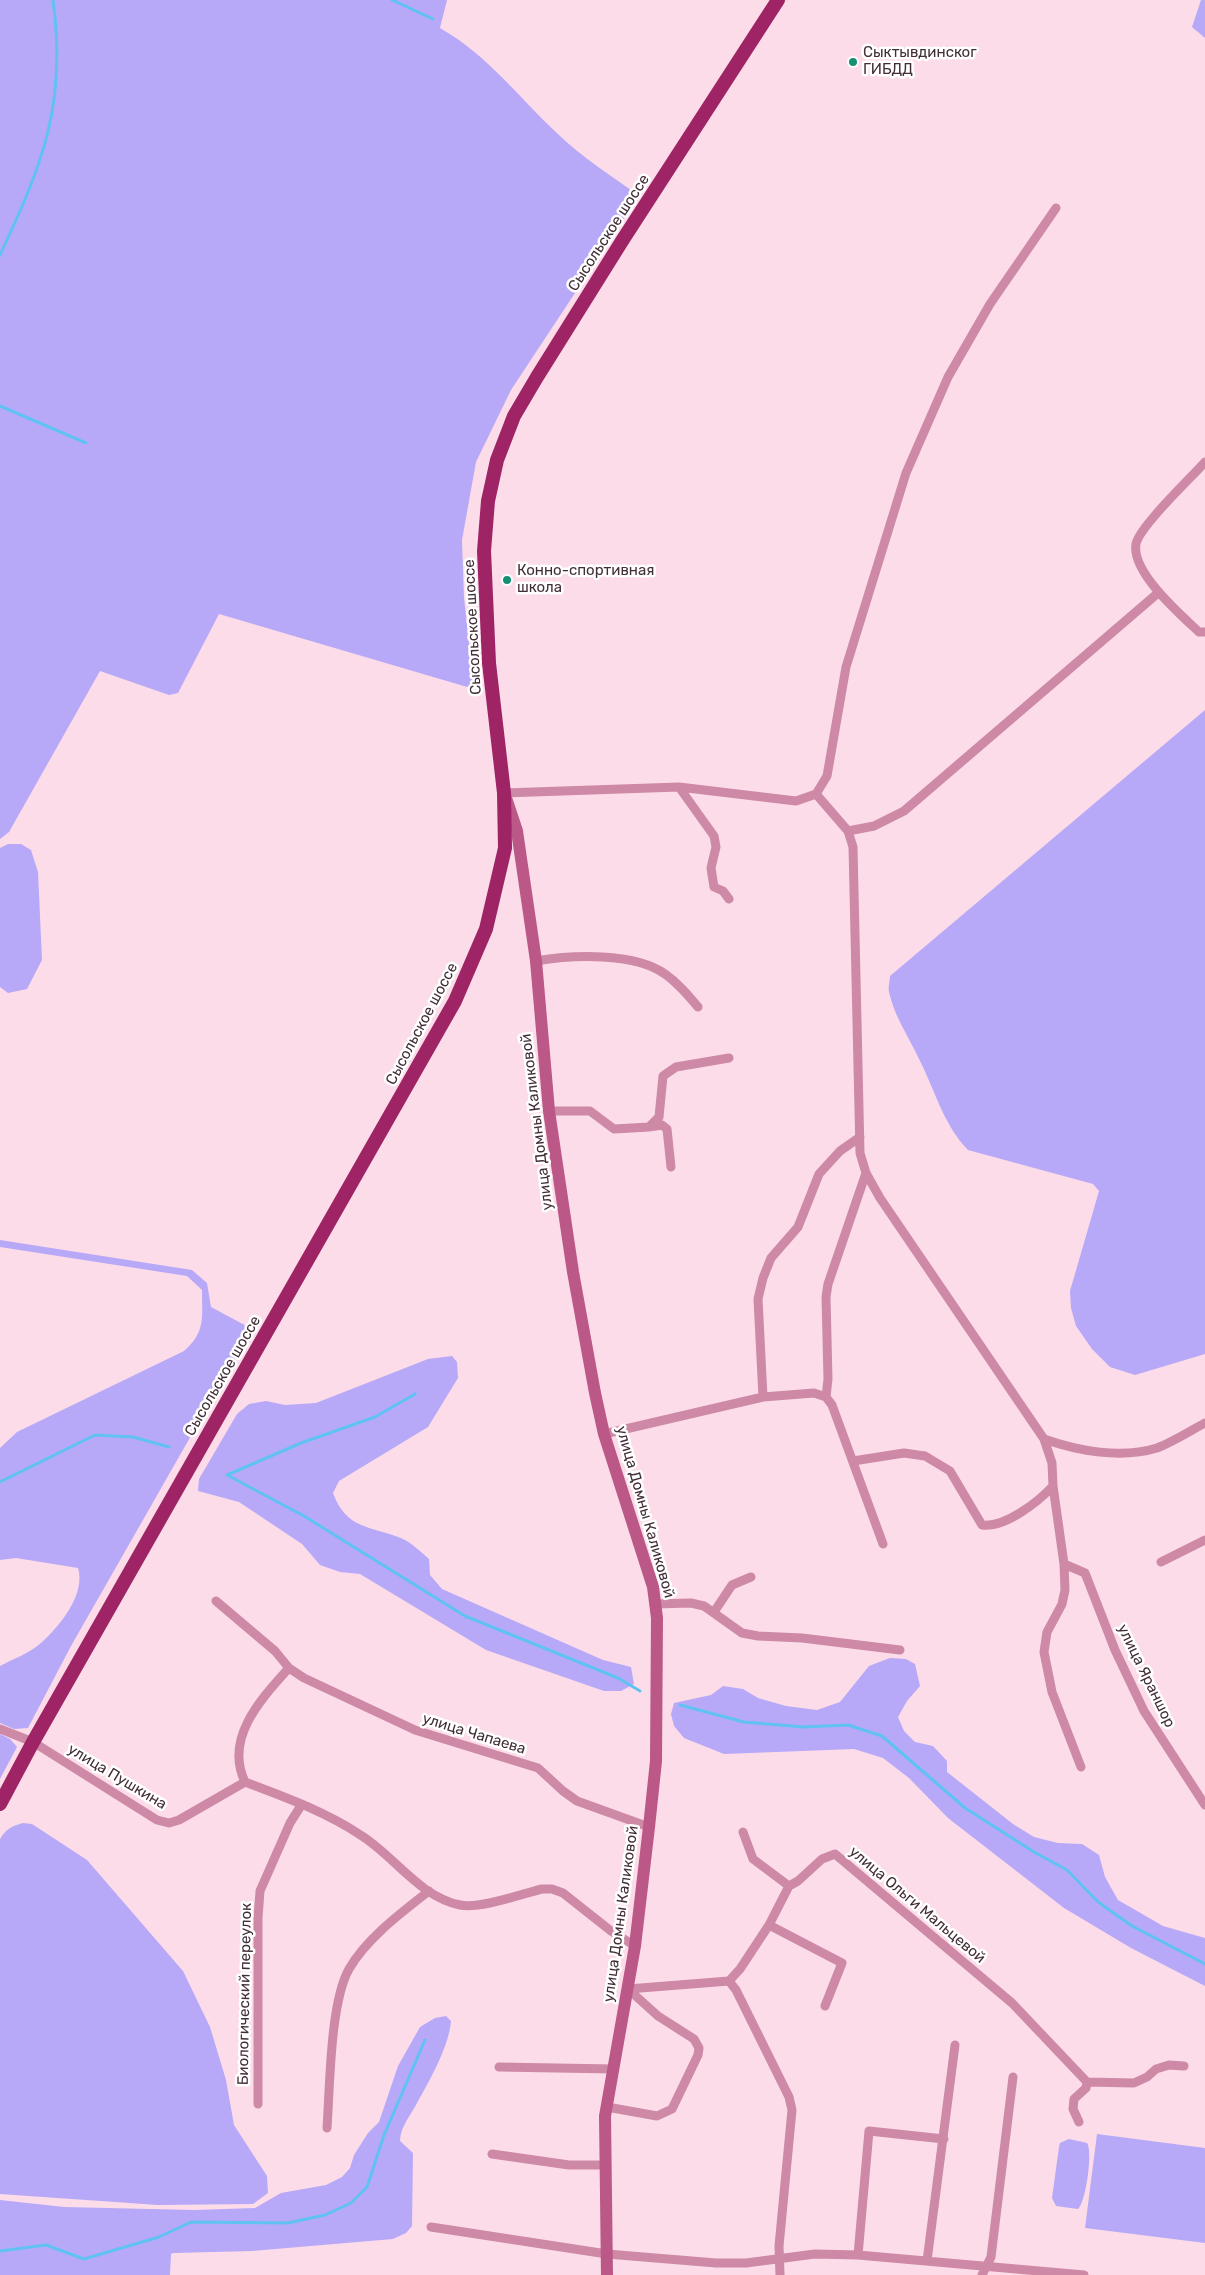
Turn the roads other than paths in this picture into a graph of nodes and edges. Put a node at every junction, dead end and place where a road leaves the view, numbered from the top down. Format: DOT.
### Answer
graph roads {
  1 [pos="778,0"];
  2 [pos="1056,208"];
  3 [pos="1205,462"];
  4 [pos="1158,593"];
  5 [pos="1205,632"];
  6 [pos="679,787"];
  7 [pos="504,794"];
  8 [pos="816,794"];
  9 [pos="848,830"];
  10 [pos="729,899"];
  11 [pos="536,961"];
  12 [pos="698,1007"];
  13 [pos="729,1058"];
  14 [pos="549,1111"];
  15 [pos="649,1127"];
  16 [pos="860,1137"];
  17 [pos="671,1167"];
  18 [pos="866,1173"];
  19 [pos="763,1397"];
  20 [pos="826,1397"];
  21 [pos="1205,1422"];
  22 [pos="604,1434"];
  23 [pos="1044,1439"];
  24 [pos="853,1461"];
  25 [pos="1052,1486"];
  26 [pos="1205,1540"];
  27 [pos="883,1544"];
  28 [pos="1161,1562"];
  29 [pos="1064,1564"];
  30 [pos="750,1577"];
  31 [pos="216,1601"];
  32 [pos="655,1604"];
  33 [pos="714,1612"];
  34 [pos="900,1650"];
  35 [pos="288,1668"];
  36 [pos="0,1729"];
  37 [pos="33,1742"];
  38 [pos="1081,1767"];
  39 [pos="245,1782"];
  40 [pos="0,1804"];
  41 [pos="302,1804"];
  42 [pos="1205,1805"];
  43 [pos="649,1827"];
  44 [pos="743,1832"];
  45 [pos="789,1886"];
  46 [pos="428,1891"];
  47 [pos="769,1925"];
  48 [pos="635,1946"];
  49 [pos="729,1982"];
  50 [pos="628,1989"];
  51 [pos="825,2006"];
  52 [pos="955,2045"];
  53 [pos="1184,2066"];
  54 [pos="499,2067"];
  55 [pos="614,2069"];
  56 [pos="1013,2077"];
  57 [pos="1088,2082"];
  58 [pos="258,2104"];
  59 [pos="607,2107"];
  60 [pos="1079,2122"];
  61 [pos="327,2128"];
  62 [pos="944,2138"];
  63 [pos="492,2154"];
  64 [pos="605,2165"];
  65 [pos="431,2227"];
  66 [pos="607,2254"];
  67 [pos="858,2255"];
  68 [pos="779,2259"];
  69 [pos="927,2261"];
  70 [pos="987,2266"];
  71 [pos="607,2275"];
  72 [pos="780,2275"];
  73 [pos="982,2275"];
  74 [pos="1084,2275"];
  1 -- 7 [label="highway, Сысольское шоссе"];
  2 -- 8 [label="street"];
  3 -- 4 [label="street"];
  4 -- 5 [label="street"];
  4 -- 9 [label="street"];
  6 -- 7 [label="street"];
  6 -- 8 [label="street"];
  6 -- 10 [label="street"];
  7 -- 11 [label="main road, улица Домны Каликовой"];
  7 -- 37 [label="highway, Сысольское шоссе"];
  8 -- 9 [label="street"];
  9 -- 16 [label="street"];
  11 -- 12 [label="street"];
  11 -- 14 [label="main road, улица Домны Каликовой"];
  13 -- 15 [label="street"];
  14 -- 15 [label="street"];
  14 -- 22 [label="main road, улица Домны Каликовой"];
  15 -- 17 [label="street"];
  16 -- 18 [label="street"];
  16 -- 19 [label="street"];
  18 -- 20 [label="street"];
  18 -- 23 [label="street"];
  19 -- 20 [label="street"];
  19 -- 22 [label="street"];
  20 -- 24 [label="street"];
  21 -- 23 [label="street"];
  22 -- 32 [label="main road, улица Домны Каликовой"];
  23 -- 25 [label="street"];
  24 -- 25 [label="street"];
  24 -- 27 [label="street"];
  25 -- 29 [label="street"];
  26 -- 28 [label="street"];
  29 -- 38 [label="street"];
  29 -- 42 [label="street, улица Яраншор"];
  30 -- 33 [label="street"];
  31 -- 35 [label="street"];
  32 -- 33 [label="street"];
  32 -- 43 [label="main road, улица Домны Каликовой"];
  33 -- 34 [label="street"];
  35 -- 39 [label="street"];
  35 -- 43 [label="street, улица Чапаева"];
  36 -- 37 [label="street"];
  37 -- 39 [label="street, улица Пушкина"];
  37 -- 40 [label="highway, Сысольское шоссе"];
  39 -- 41 [label="street"];
  41 -- 46 [label="street"];
  41 -- 58 [label="street, Биологический переулок"];
  43 -- 48 [label="main road, улица Домны Каликовой"];
  44 -- 45 [label="street"];
  45 -- 47 [label="street, улица Ольги Мальцевой"];
  45 -- 57 [label="street, улица Ольги Мальцевой"];
  46 -- 48 [label="street"];
  46 -- 61 [label="street"];
  47 -- 49 [label="street, улица Ольги Мальцевой"];
  47 -- 51 [label="street"];
  48 -- 50 [label="main road, улица Домны Каликовой"];
  49 -- 50 [label="street"];
  49 -- 68 [label="street"];
  50 -- 55 [label="main road, улица Домны Каликовой"];
  50 -- 59 [label="street"];
  52 -- 62 [label="street"];
  53 -- 57 [label="street"];
  54 -- 55 [label="street"];
  55 -- 59 [label="main road, улица Домны Каликовой"];
  56 -- 70 [label="street"];
  57 -- 60 [label="street"];
  59 -- 64 [label="main road, улица Домны Каликовой"];
  62 -- 67 [label="street"];
  62 -- 69 [label="street"];
  63 -- 64 [label="street"];
  64 -- 66 [label="main road, улица Домны Каликовой"];
  65 -- 66 [label="street"];
  66 -- 68 [label="street"];
  66 -- 71 [label="main road, улица Домны Каликовой"];
  67 -- 68 [label="street"];
  67 -- 69 [label="street"];
  68 -- 72 [label="street"];
  69 -- 70 [label="street"];
  70 -- 73 [label="street"];
  70 -- 74 [label="street"];
}
